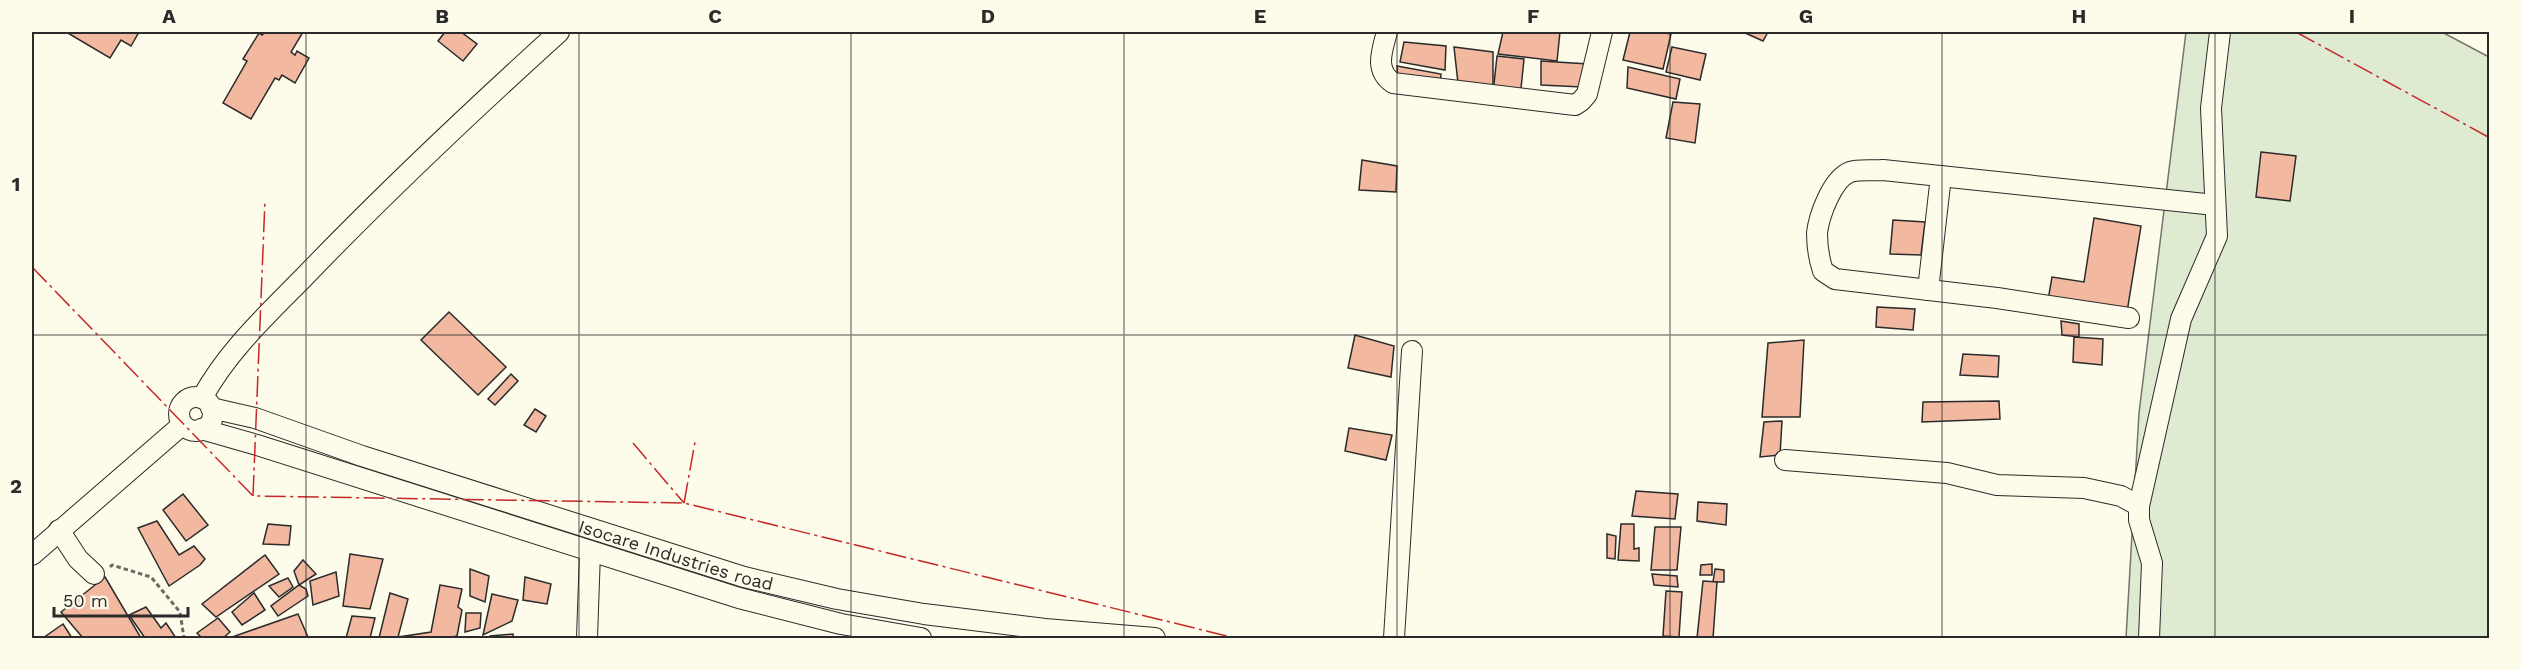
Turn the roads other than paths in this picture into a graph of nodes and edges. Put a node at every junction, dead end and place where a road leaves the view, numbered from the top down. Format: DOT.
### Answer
graph roads {
  1 [pos="559,32"];
  2 [pos="1387,32"];
  3 [pos="1602,32"];
  4 [pos="2220,32"];
  5 [pos="1941,176"];
  6 [pos="2216,205"];
  7 [pos="1928,290"];
  8 [pos="2128,318"];
  9 [pos="1412,351"];
  10 [pos="207,403"];
  11 [pos="192,427"];
  12 [pos="1785,460"];
  13 [pos="2139,506"];
  14 [pos="59,530"];
  15 [pos="590,552"];
  16 [pos="32,555"];
  17 [pos="94,574"];
  18 [pos="841,631"];
  19 [pos="587,639"];
  20 [pos="921,639"];
  21 [pos="1155,639"];
  22 [pos="1394,639"];
  23 [pos="2149,639"];
  1 -- 10 [label="street"];
  2 -- 3 [label="street"];
  4 -- 6 [label="street"];
  5 -- 6 [label="street"];
  5 -- 7 [label="street"];
  5 -- 7 [label="street"];
  6 -- 13 [label="street"];
  7 -- 8 [label="street"];
  9 -- 22 [label="street"];
  10 -- 11 [label="street"];
  10 -- 11 [label="street"];
  10 -- 21 [label="street, Isocare Industries road"];
  11 -- 14 [label="street"];
  11 -- 15 [label="street, Isocare Industries road"];
  12 -- 13 [label="street"];
  13 -- 23 [label="street"];
  14 -- 16 [label="street"];
  14 -- 17 [label="street"];
  15 -- 18 [label="street, Isocare Industries road"];
  15 -- 19 [label="street"];
  18 -- 20 [label="street, Isocare Industries road"];
}
